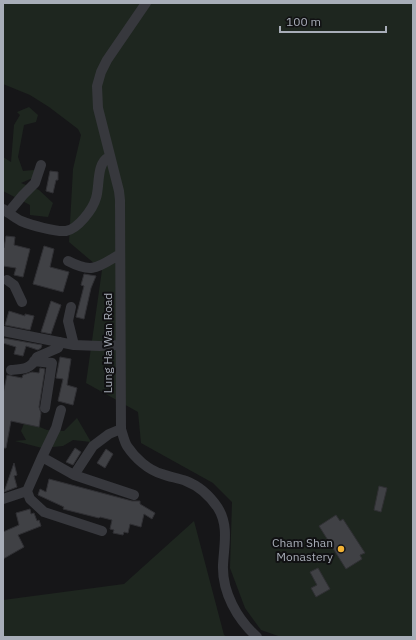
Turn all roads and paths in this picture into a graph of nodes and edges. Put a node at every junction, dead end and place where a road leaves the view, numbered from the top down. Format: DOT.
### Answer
graph roads {
  1 [pos="146,3"];
  2 [pos="110,157"];
  3 [pos="41,165"];
  4 [pos="6,211"];
  5 [pos="120,254"];
  6 [pos="68,261"];
  7 [pos="4,280"];
  8 [pos="22,302"];
  9 [pos="71,307"];
  10 [pos="3,331"];
  11 [pos="60,342"];
  12 [pos="74,345"];
  13 [pos="120,345"];
  14 [pos="34,361"];
  15 [pos="11,370"];
  16 [pos="45,408"];
  17 [pos="61,410"];
  18 [pos="121,429"];
  19 [pos="42,457"];
  20 [pos="74,475"];
  21 [pos="27,491"];
  22 [pos="134,495"];
  23 [pos="3,499"];
  24 [pos="102,531"];
  25 [pos="257,637"];
  1 -- 2 [label="street, Lung Ha Wan Road"];
  2 -- 4 [label="street"];
  2 -- 5 [label="street, Lung Ha Wan Road"];
  3 -- 4 [label="street"];
  5 -- 6 [label="street"];
  5 -- 13 [label="street, Lung Ha Wan Road"];
  7 -- 8 [label="street"];
  9 -- 12 [label="street"];
  10 -- 11 [label="street"];
  11 -- 12 [label="street"];
  11 -- 14 [label="street"];
  12 -- 13 [label="street"];
  13 -- 18 [label="street, Lung Ha Wan Road"];
  14 -- 15 [label="street"];
  14 -- 16 [label="street"];
  17 -- 19 [label="street"];
  18 -- 20 [label="street"];
  18 -- 25 [label="street, Lung Ha Wan Road"];
  19 -- 20 [label="street"];
  19 -- 21 [label="street"];
  20 -- 22 [label="street"];
  21 -- 23 [label="street"];
  21 -- 24 [label="street"];
}
